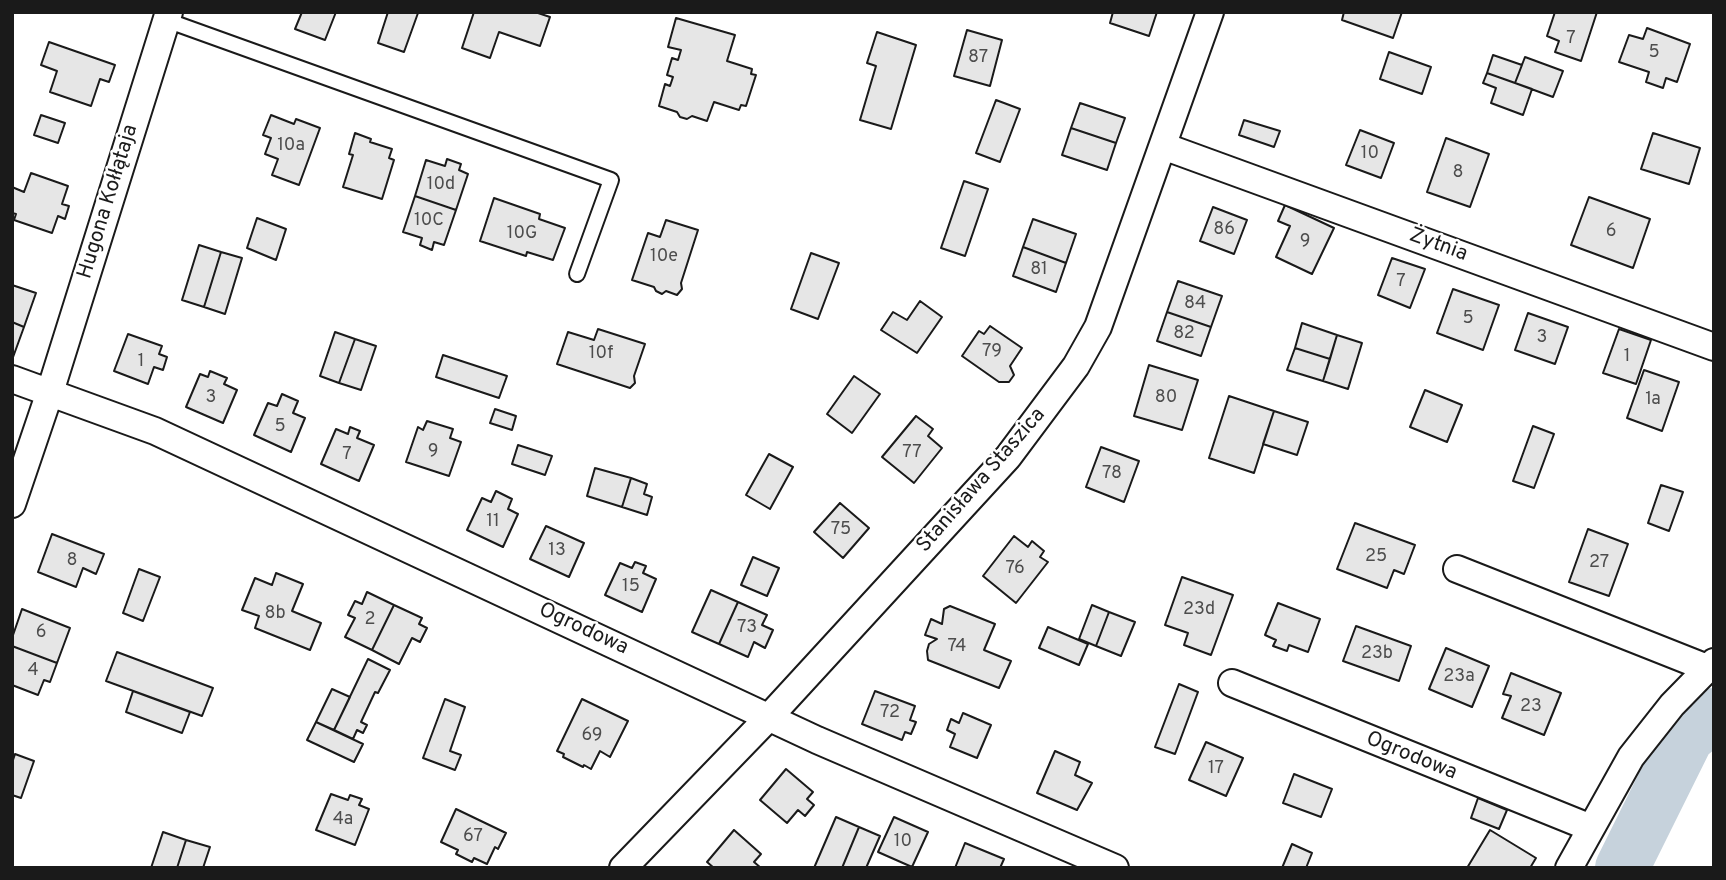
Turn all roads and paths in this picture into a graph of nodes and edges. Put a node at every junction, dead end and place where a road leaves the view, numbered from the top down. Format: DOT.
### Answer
graph roads {
  1 [pos="1210,12"];
  2 [pos="167,16"];
  3 [pos="1163,146"];
  4 [pos="577,274"];
  5 [pos="1714,346"];
  6 [pos="12,379"];
  7 [pos="50,392"];
  8 [pos="12,504"];
  9 [pos="1457,569"];
  10 [pos="1711,665"];
  11 [pos="1232,683"];
  12 [pos="769,716"];
  13 [pos="1591,828"];
  14 [pos="623,868"];
  15 [pos="1115,868"];
  16 [pos="1569,868"];
  1 -- 3 [label="street, Stanisława Staszica"];
  2 -- 4 [label="lane"];
  2 -- 7 [label="street, Hugona Kołłątaja"];
  3 -- 5 [label="street, Żytnia"];
  3 -- 12 [label="street, Stanisława Staszica"];
  6 -- 7 [label="street"];
  7 -- 8 [label="street, Hugona Kołłątaja"];
  7 -- 12 [label="street, Ogrodowa"];
  9 -- 10 [label="street"];
  10 -- 13 [label="street"];
  11 -- 13 [label="street, Ogrodowa"];
  12 -- 14 [label="street, Stanisława Staszica"];
  12 -- 15 [label="street, Ogrodowa"];
  13 -- 16 [label="street"];
}
